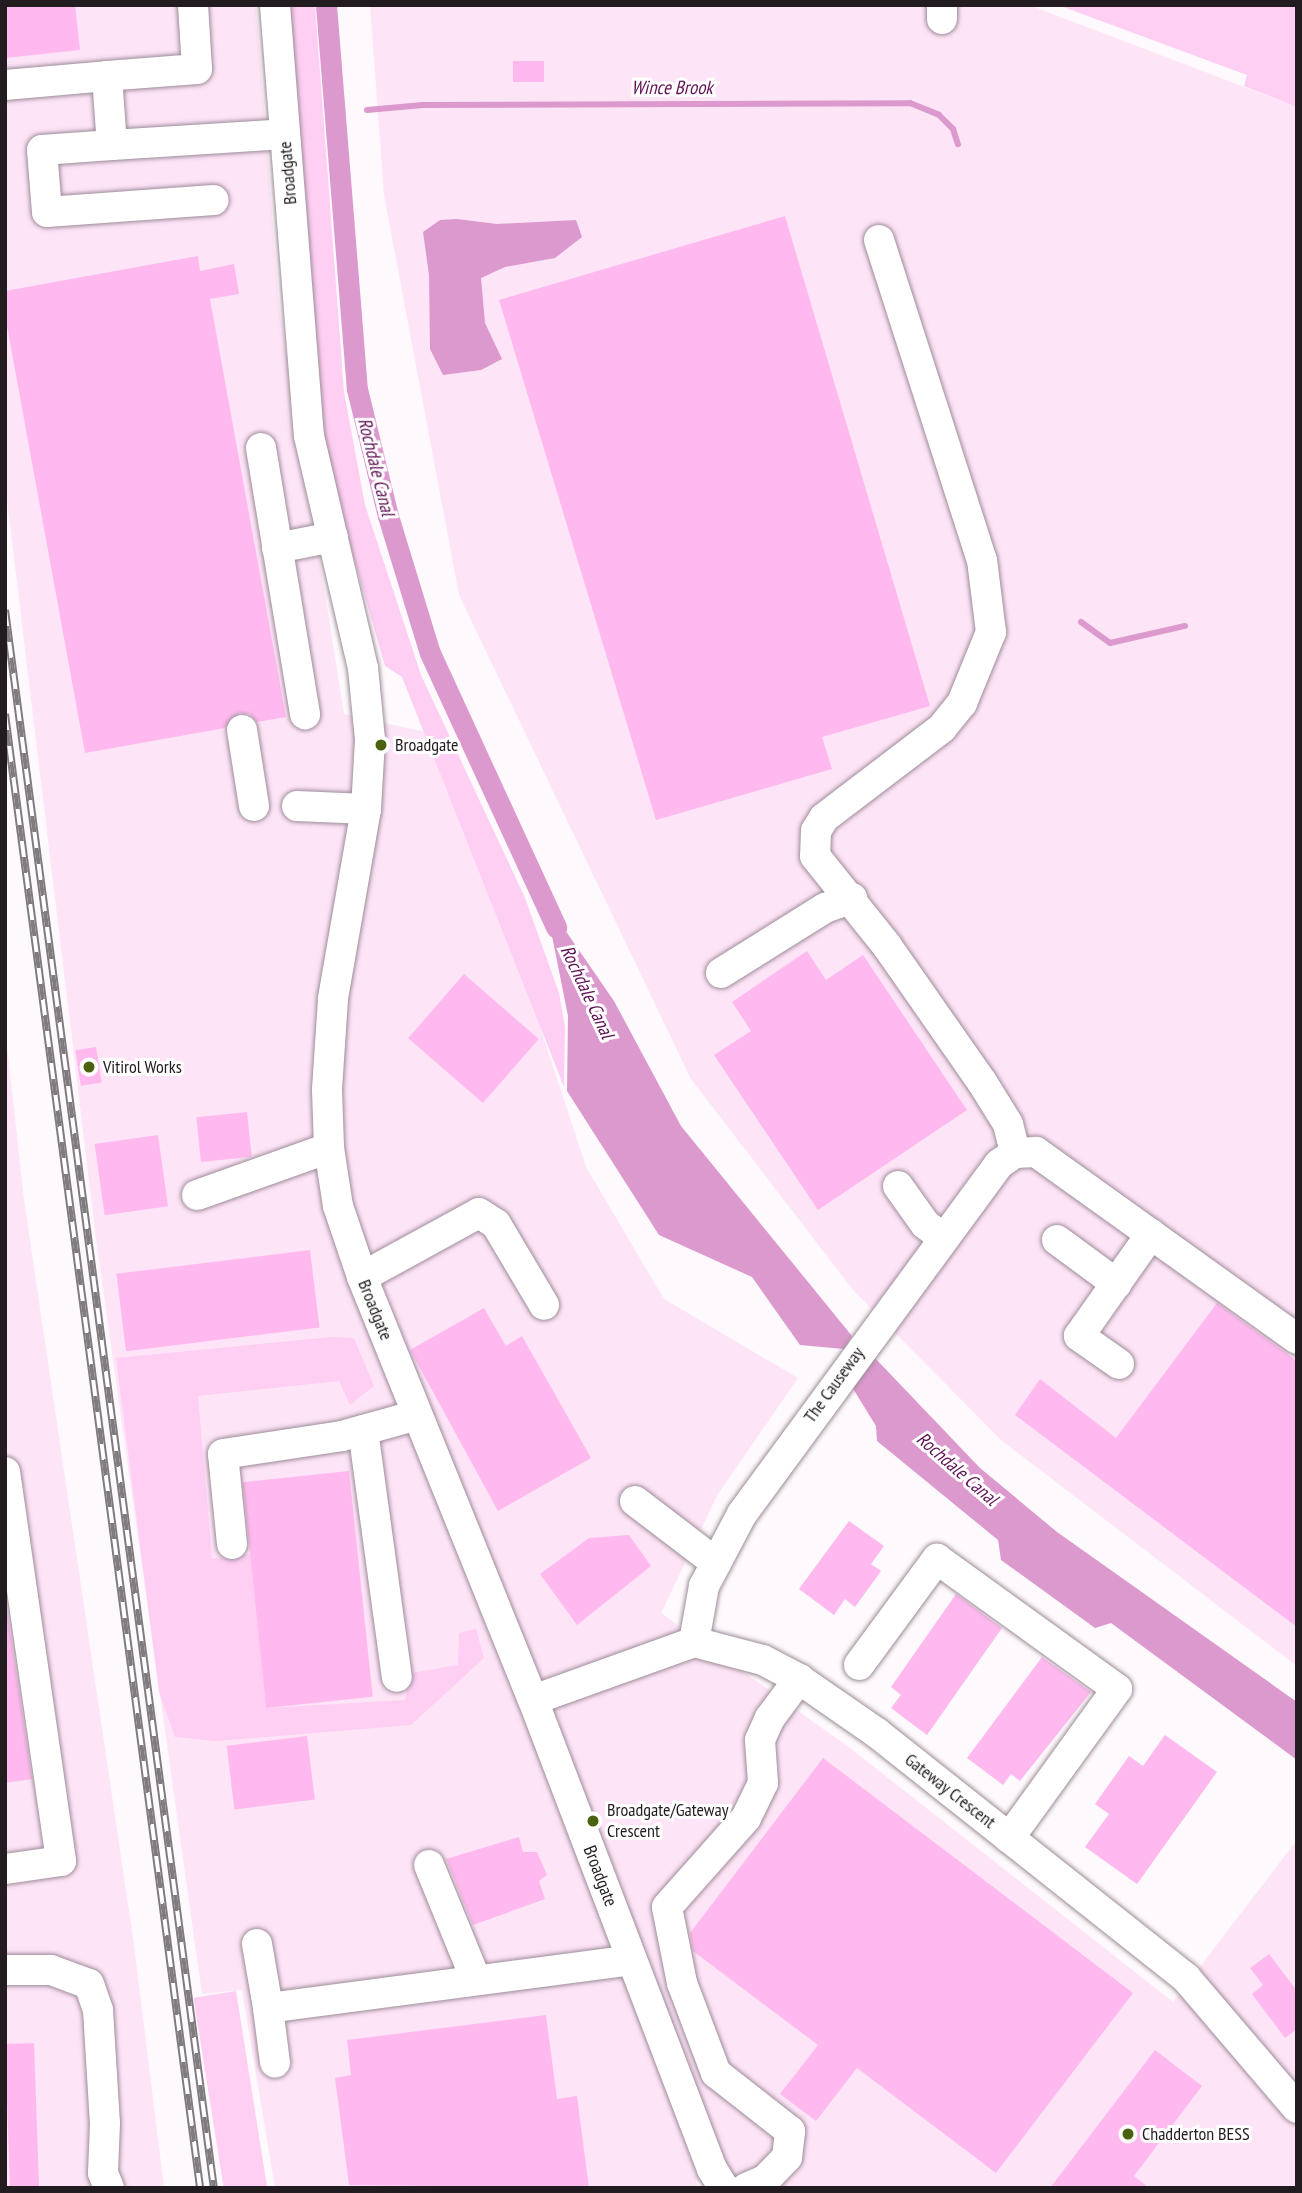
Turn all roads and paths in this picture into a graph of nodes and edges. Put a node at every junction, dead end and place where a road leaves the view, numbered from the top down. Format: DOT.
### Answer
graph roads {
  1 [pos="193,5"];
  2 [pos="275,5"];
  3 [pos="107,76"];
  4 [pos="5,85"];
  5 [pos="285,134"];
  6 [pos="112,145"];
  7 [pos="214,200"];
  8 [pos="879,240"];
  9 [pos="261,448"];
  10 [pos="333,537"];
  11 [pos="277,548"];
  12 [pos="305,714"];
  13 [pos="242,730"];
  14 [pos="254,806"];
  15 [pos="298,806"];
  16 [pos="366,809"];
  17 [pos="852,898"];
  18 [pos="721,973"];
  19 [pos="329,1149"];
  20 [pos="1015,1153"];
  21 [pos="898,1186"];
  22 [pos="197,1195"];
  23 [pos="1151,1234"];
  24 [pos="944,1239"];
  25 [pos="1057,1240"];
  26 [pos="362,1277"];
  27 [pos="1117,1284"];
  28 [pos="544,1305"];
  29 [pos="1297,1339"];
  30 [pos="1119,1364"];
  31 [pos="417,1415"];
  32 [pos="363,1430"];
  33 [pos="5,1472"];
  34 [pos="635,1501"];
  35 [pos="232,1544"];
  36 [pos="716,1563"];
  37 [pos="694,1642"];
  38 [pos="859,1665"];
  39 [pos="397,1677"];
  40 [pos="799,1679"];
  41 [pos="533,1700"];
  42 [pos="1009,1838"];
  43 [pos="429,1865"];
  44 [pos="5,1869"];
  45 [pos="257,1944"];
  46 [pos="632,1960"];
  47 [pos="5,1970"];
  48 [pos="476,1980"];
  49 [pos="268,2008"];
  50 [pos="275,2063"];
  51 [pos="1297,2108"];
  52 [pos="109,2188"];
  53 [pos="724,2188"];
  54 [pos="746,2188"];
  1 -- 3 [label="street"];
  2 -- 5 [label="street, Broadgate"];
  3 -- 4 [label="street"];
  3 -- 6 [label="street"];
  5 -- 6 [label="street"];
  5 -- 10 [label="street, Broadgate"];
  6 -- 7 [label="street"];
  8 -- 17 [label="street"];
  9 -- 11 [label="street"];
  10 -- 11 [label="street"];
  10 -- 16 [label="street, Broadgate"];
  11 -- 12 [label="street"];
  13 -- 14 [label="street"];
  15 -- 16 [label="street"];
  16 -- 19 [label="street, Broadgate"];
  17 -- 18 [label="street"];
  17 -- 20 [label="street"];
  19 -- 22 [label="street"];
  19 -- 26 [label="street, Broadgate"];
  20 -- 23 [label="street"];
  20 -- 24 [label="street, The Causeway"];
  21 -- 24 [label="street"];
  23 -- 27 [label="street"];
  23 -- 29 [label="street"];
  24 -- 36 [label="street, The Causeway"];
  25 -- 27 [label="street"];
  26 -- 28 [label="street"];
  26 -- 31 [label="street, Broadgate"];
  27 -- 30 [label="street"];
  31 -- 32 [label="street"];
  31 -- 41 [label="street, Broadgate"];
  32 -- 35 [label="street"];
  32 -- 39 [label="street"];
  33 -- 44 [label="street"];
  34 -- 36 [label="street"];
  36 -- 37 [label="street, The Causeway"];
  37 -- 40 [label="street, Gateway Crescent"];
  37 -- 41 [label="street"];
  38 -- 42 [label="street"];
  40 -- 42 [label="street, Gateway Crescent"];
  40 -- 54 [label="street"];
  41 -- 46 [label="street, Broadgate"];
  42 -- 51 [label="street, Gateway Crescent"];
  43 -- 48 [label="street"];
  45 -- 49 [label="street"];
  46 -- 48 [label="street"];
  46 -- 53 [label="street, Broadgate"];
  47 -- 52 [label="street"];
  48 -- 49 [label="street"];
  49 -- 50 [label="street"];
}
